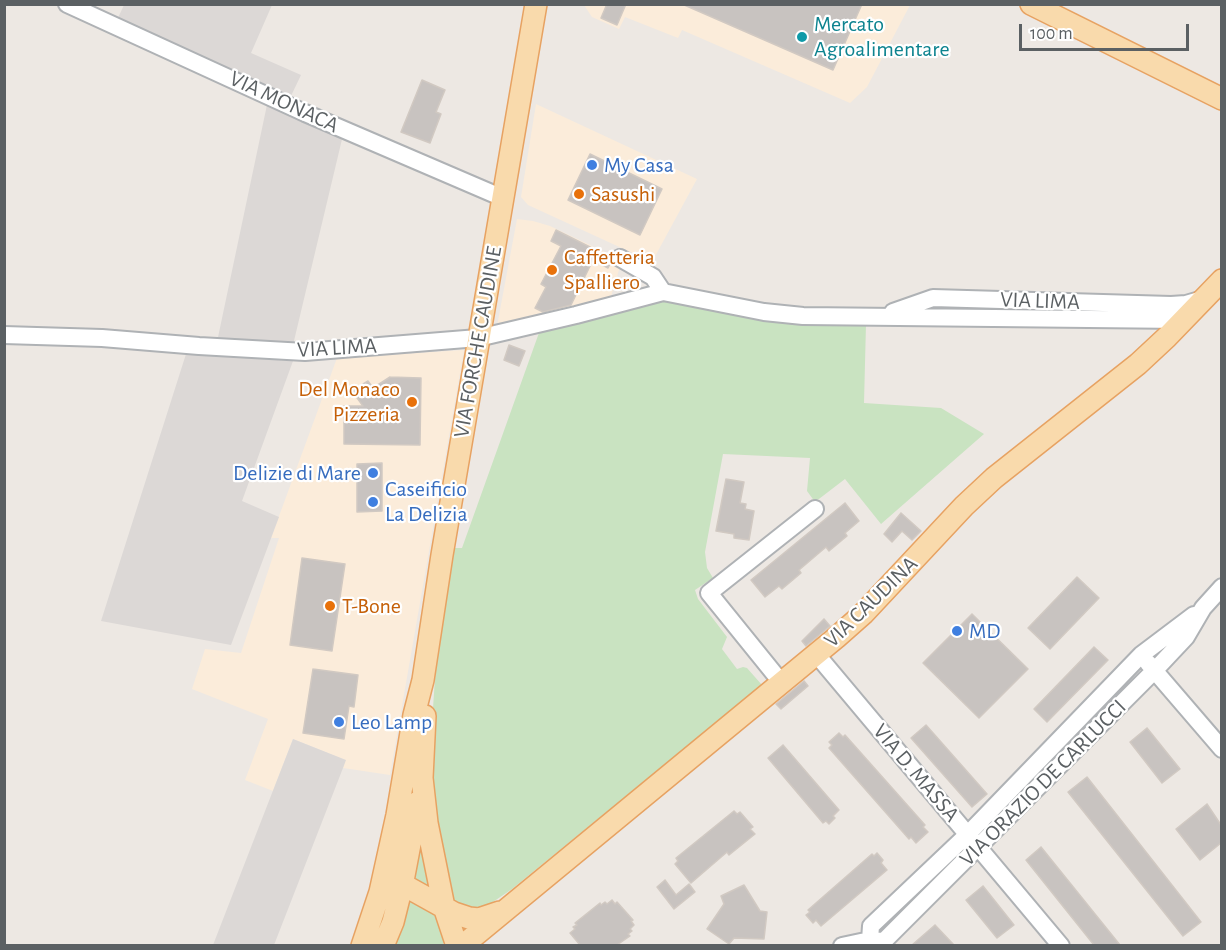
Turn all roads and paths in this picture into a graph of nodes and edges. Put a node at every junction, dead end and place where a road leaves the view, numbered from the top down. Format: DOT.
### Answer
graph roads {
  1 [pos="67,4"];
  2 [pos="521,4"];
  3 [pos="536,4"];
  4 [pos="550,4"];
  5 [pos="1031,4"];
  6 [pos="1221,99"];
  7 [pos="515,117"];
  8 [pos="503,198"];
  9 [pos="620,258"];
  10 [pos="1221,280"];
  11 [pos="663,292"];
  12 [pos="1203,299"];
  13 [pos="878,317"];
  14 [pos="1153,320"];
  15 [pos="1184,320"];
  16 [pos="4,335"];
  17 [pos="478,338"];
  18 [pos="1167,338"];
  19 [pos="815,509"];
  20 [pos="1221,587"];
  21 [pos="1203,608"];
  22 [pos="816,655"];
  23 [pos="1141,655"];
  24 [pos="1155,670"];
  25 [pos="423,680"];
  26 [pos="781,682"];
  27 [pos="1221,748"];
  28 [pos="422,778"];
  29 [pos="968,834"];
  30 [pos="979,848"];
  31 [pos="402,886"];
  32 [pos="380,892"];
  33 [pos="444,907"];
  34 [pos="507,910"];
  35 [pos="372,920"];
  36 [pos="872,943"];
  37 [pos="363,945"];
  38 [pos="384,945"];
  39 [pos="457,945"];
  40 [pos="462,945"];
  41 [pos="842,945"];
  42 [pos="1061,945"];
  1 -- 8 [label="street, VIA MONACA"];
  2 -- 7 [label="main road"];
  3 -- 7 [label="main road, VIA FORCHE CAUDINE"];
  4 -- 7 [label="main road"];
  5 -- 6 [label="main road"];
  7 -- 8 [label="main road, VIA FORCHE CAUDINE"];
  8 -- 17 [label="main road, VIA FORCHE CAUDINE"];
  9 -- 11 [label="street"];
  10 -- 12 [label="main road, VIA CAUDINA"];
  11 -- 13 [label="street, VIA LIMA"];
  11 -- 17 [label="street, VIA LIMA"];
  12 -- 13 [label="street, VIA LIMA"];
  12 -- 15 [label="main road, VIA CAUDINA"];
  13 -- 14 [label="street, VIA LIMA"];
  14 -- 15 [label="street, VIA LIMA"];
  14 -- 18 [label="street"];
  15 -- 18 [label="main road, VIA CAUDINA"];
  16 -- 17 [label="street, VIA LIMA"];
  17 -- 25 [label="main road, VIA FORCHE CAUDINE"];
  18 -- 22 [label="main road, VIA CAUDINA"];
  19 -- 26 [label="street"];
  20 -- 21 [label="street, VIA ORAZIO DE CARLUCCI"];
  21 -- 23 [label="street, VIA ORAZIO DE CARLUCCI"];
  21 -- 24 [label="street, VIA ORAZIO DE CARLUCCI"];
  22 -- 26 [label="main road, VIA CAUDINA"];
  22 -- 29 [label="street, VIA D. MASSA"];
  23 -- 24 [label="street"];
  23 -- 29 [label="street, VIA ORAZIO DE CARLUCCI"];
  24 -- 27 [label="street"];
  24 -- 30 [label="street, VIA ORAZIO DE CARLUCCI"];
  25 -- 28 [label="main road, VIA FORCHE CAUDINE"];
  25 -- 32 [label="main road, VIA FORCHE CAUDINE"];
  26 -- 34 [label="main road, VIA CAUDINA"];
  28 -- 31 [label="main road"];
  28 -- 33 [label="main road, VIA FORCHE CAUDINE"];
  29 -- 30 [label="street, VIA D. MASSA"];
  29 -- 36 [label="street, VIA ORAZIO DE CARLUCCI"];
  30 -- 36 [label="street, VIA ORAZIO DE CARLUCCI"];
  30 -- 42 [label="street, VIA D. MASSA"];
  31 -- 32 [label="main road"];
  31 -- 33 [label="main road, VIA CAUDINA"];
  31 -- 38 [label="main road"];
  32 -- 35 [label="main road, VIA FORCHE CAUDINE"];
  33 -- 34 [label="main road, VIA CAUDINA"];
  33 -- 39 [label="main road, VIA FORCHE CAUDINE"];
  34 -- 40 [label="main road, VIA CAUDINA"];
  35 -- 37 [label="main road, VIA FORCHE CAUDINE"];
  35 -- 38 [label="main road"];
  36 -- 41 [label="street, VIA ORAZIO DE CARLUCCI"];
}
